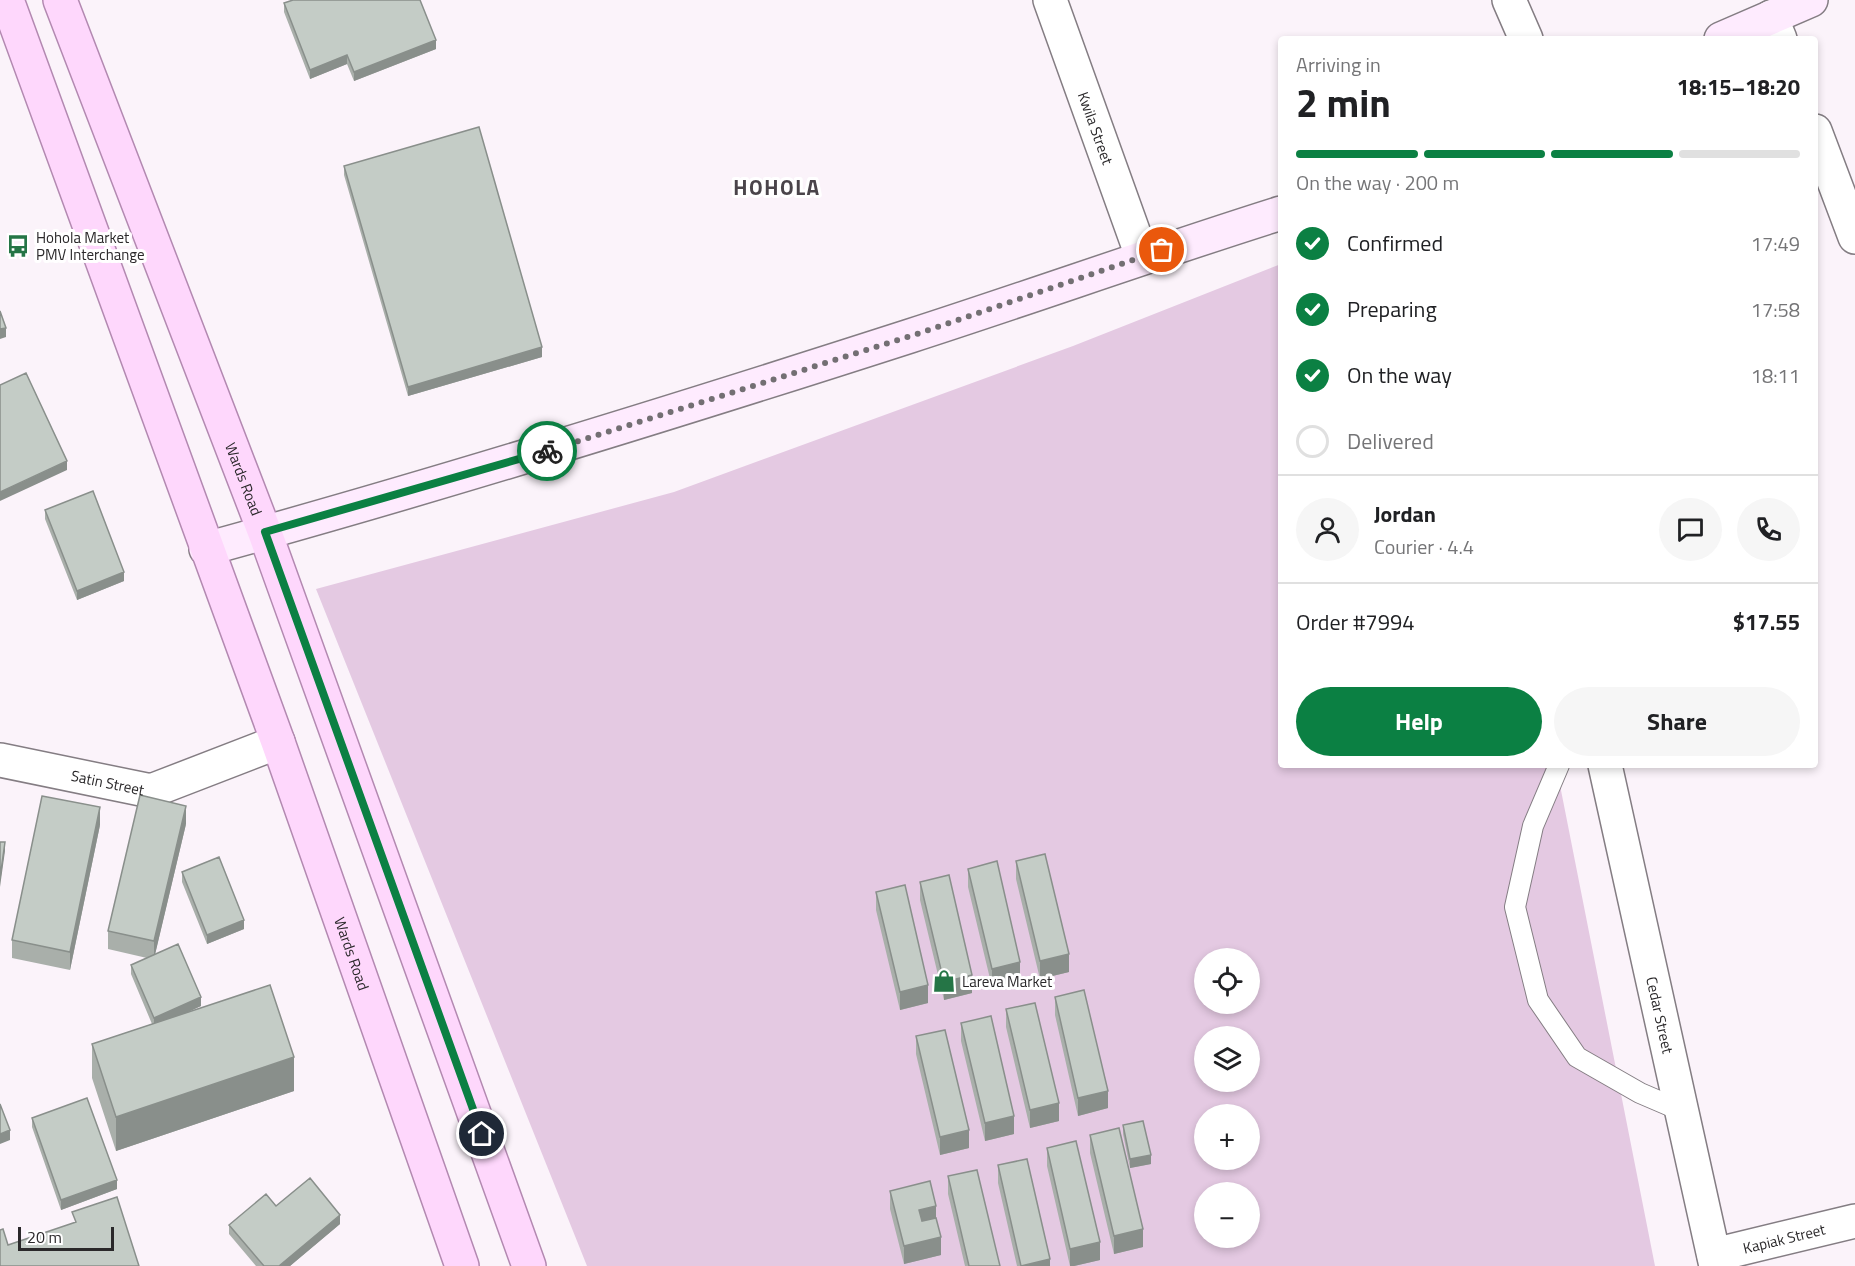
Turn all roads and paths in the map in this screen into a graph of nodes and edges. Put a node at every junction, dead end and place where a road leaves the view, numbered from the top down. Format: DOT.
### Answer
graph roads {
  1 [pos="7,0"];
  2 [pos="60,0"];
  3 [pos="1050,0"];
  4 [pos="1509,0"];
  5 [pos="1811,0"];
  6 [pos="1776,28"];
  7 [pos="1525,36"];
  8 [pos="1736,36"];
  9 [pos="1818,140"];
  10 [pos="1278,214"];
  11 [pos="1855,237"];
  12 [pos="1142,256"];
  13 [pos="265,532"];
  14 [pos="206,549"];
  15 [pos="278,742"];
  16 [pos="0,760"];
  17 [pos="1558,768"];
  18 [pos="1606,768"];
  19 [pos="1682,1112"];
  20 [pos="1855,1221"];
  21 [pos="1715,1260"];
  22 [pos="462,1266"];
  23 [pos="529,1266"];
  1 -- 14 [label="main road, Wards Road"];
  2 -- 13 [label="main road, Wards Road"];
  3 -- 12 [label="street, Kwila Street"];
  4 -- 7 [label="street"];
  5 -- 6 [label="street"];
  6 -- 8 [label="street"];
  9 -- 11 [label="street"];
  10 -- 12 [label="street"];
  12 -- 13 [label="street"];
  13 -- 14 [label="street"];
  13 -- 23 [label="main road, Wards Road"];
  14 -- 15 [label="main road, Wards Road"];
  15 -- 16 [label="street, Satin Street"];
  15 -- 22 [label="main road, Wards Road"];
  17 -- 19 [label="lane"];
  18 -- 19 [label="street, Cedar Street"];
  19 -- 21 [label="street, Cedar Street"];
  20 -- 21 [label="street, Kapiak Street"];
}
